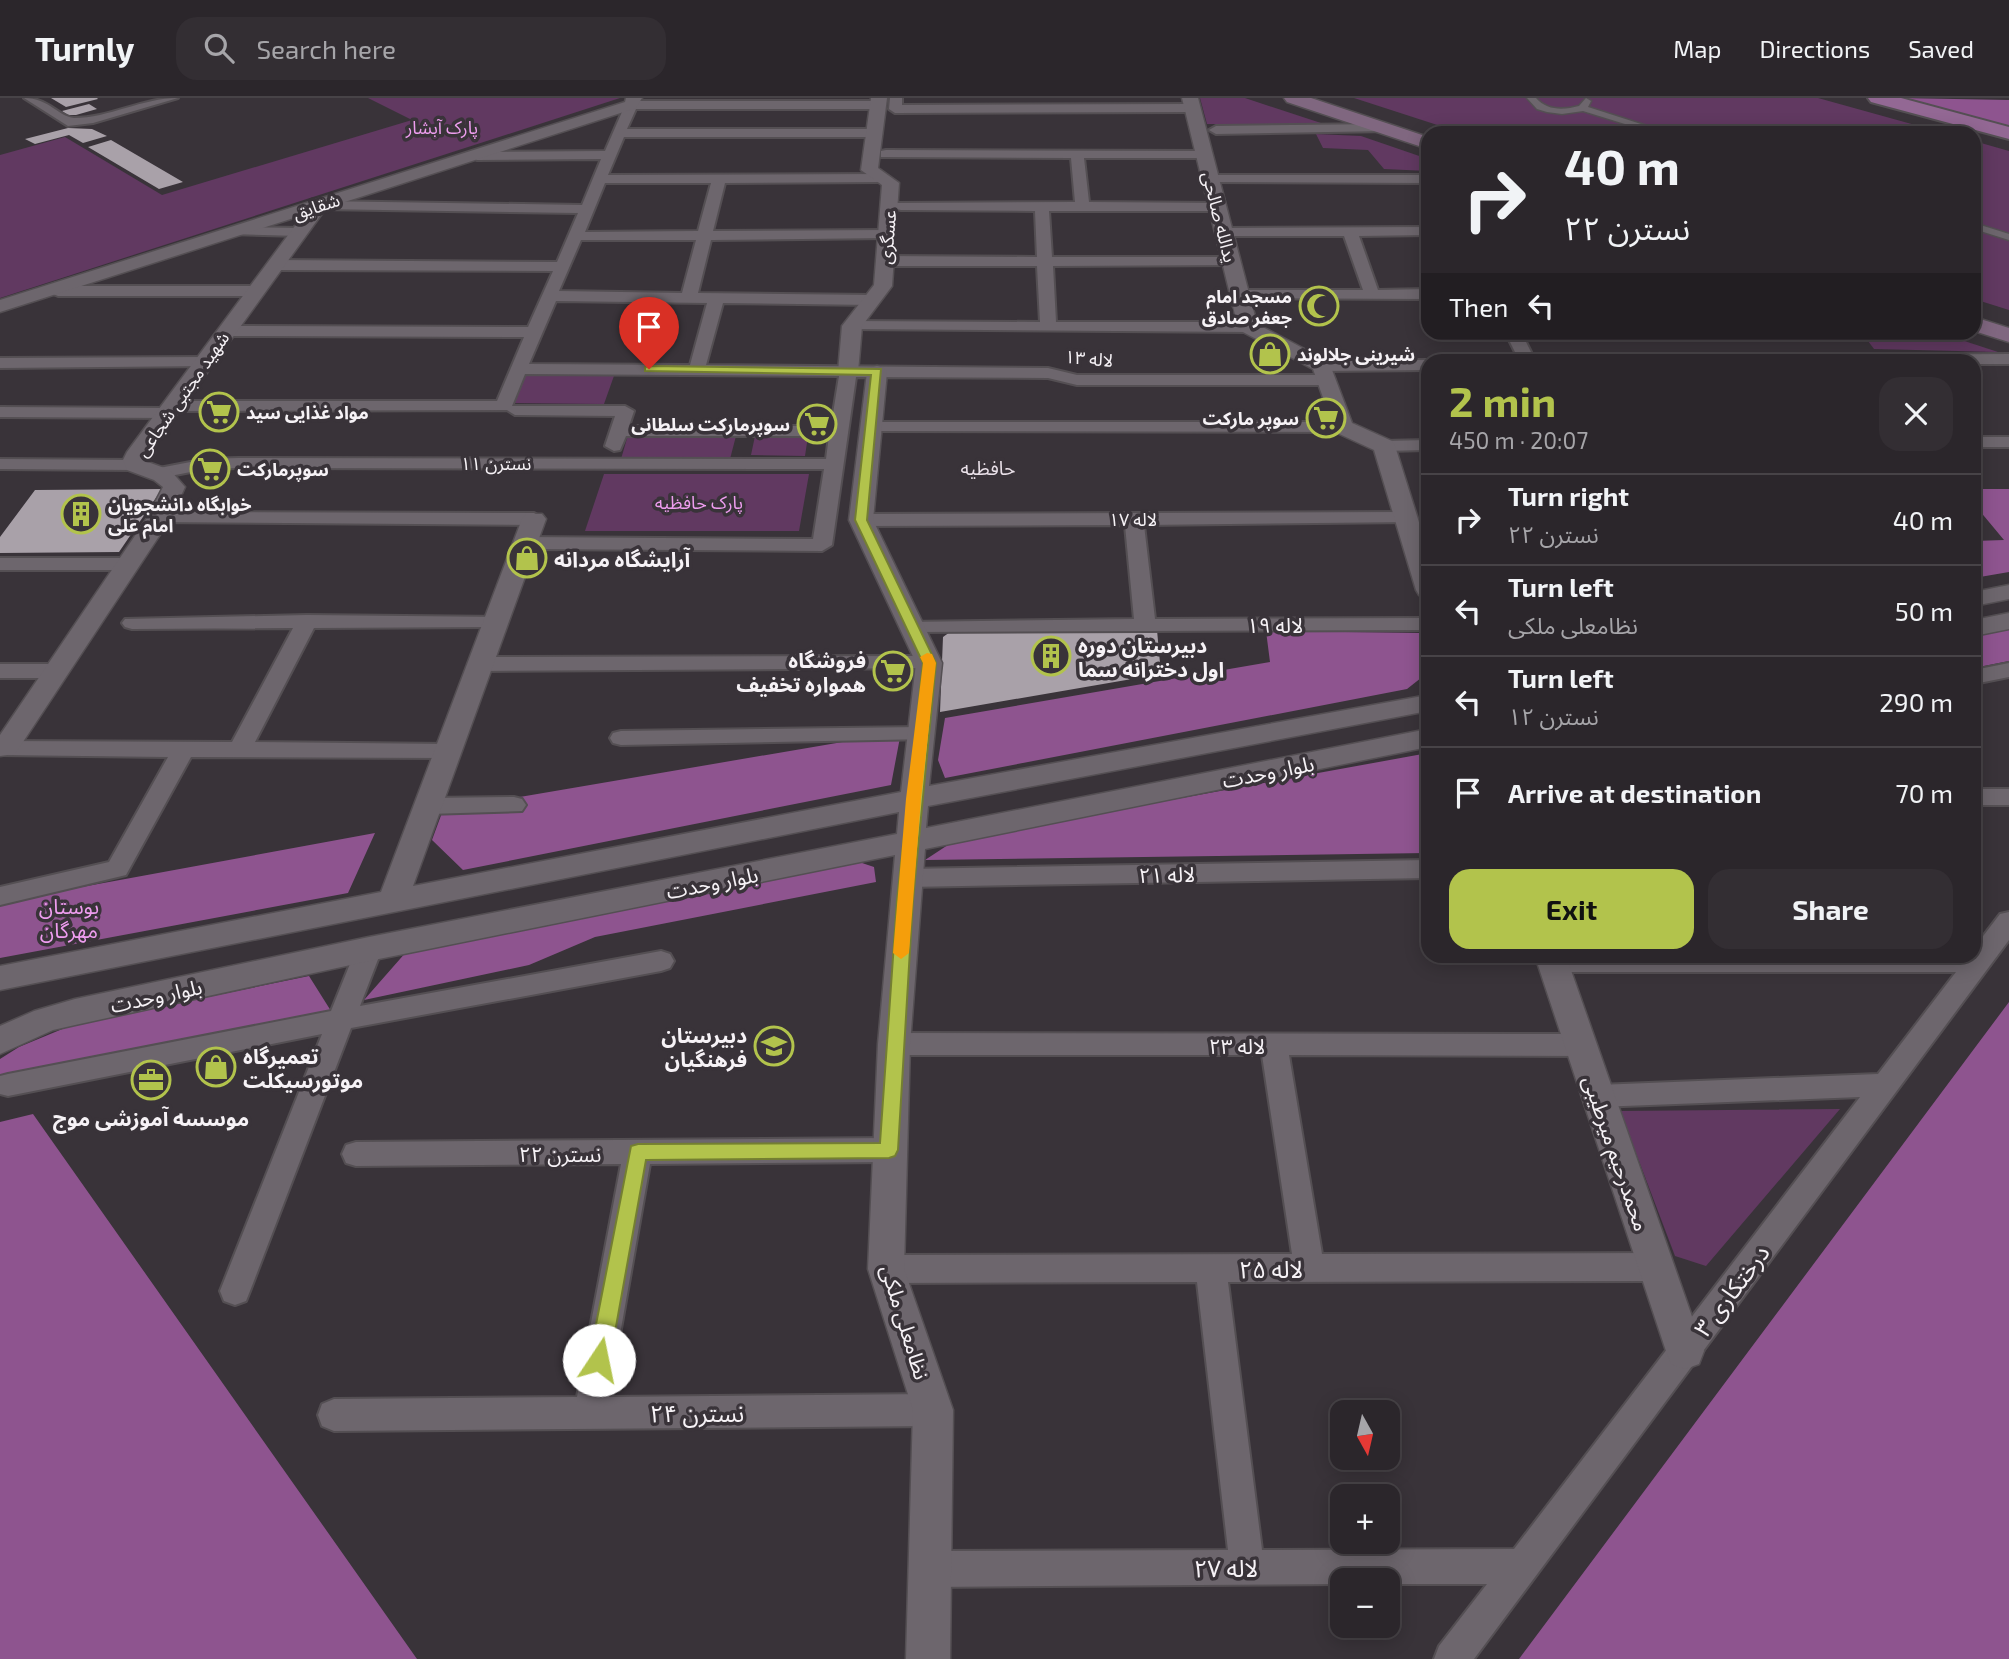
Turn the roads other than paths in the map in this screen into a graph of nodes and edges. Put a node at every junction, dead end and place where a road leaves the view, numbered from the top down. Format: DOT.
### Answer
graph roads {
  1 [pos="30,98"];
  2 [pos="172,98"];
  3 [pos="1293,98"];
  4 [pos="1326,98"];
  5 [pos="1531,98"];
  6 [pos="1878,98"];
  7 [pos="633,102"];
  8 [pos="887,102"];
  9 [pos="1191,103"];
  10 [pos="1583,103"];
  11 [pos="1645,126"];
  12 [pos="1383,128"];
  13 [pos="1421,129"];
  14 [pos="1216,130"];
  15 [pos="620,133"];
  16 [pos="874,133"];
  17 [pos="2009,133"];
  18 [pos="1421,141"];
  19 [pos="886,154"];
  20 [pos="1077,154"];
  21 [pos="1204,154"];
  22 [pos="610,155"];
  23 [pos="477,156"];
  24 [pos="882,178"];
  25 [pos="600,179"];
  26 [pos="719,179"];
  27 [pos="1210,179"];
  28 [pos="1421,179"];
  29 [pos="319,205"];
  30 [pos="901,206"];
  31 [pos="1042,206"];
  32 [pos="1082,206"];
  33 [pos="1217,206"];
  34 [pos="587,209"];
  35 [pos="1981,228"];
  36 [pos="235,231"];
  37 [pos="1350,231"];
  38 [pos="1421,231"];
  39 [pos="299,232"];
  40 [pos="1224,232"];
  41 [pos="887,234"];
  42 [pos="705,235"];
  43 [pos="575,236"];
  44 [pos="2009,237"];
  45 [pos="884,261"];
  46 [pos="1045,261"];
  47 [pos="1231,262"];
  48 [pos="275,265"];
  49 [pos="562,267"];
  50 [pos="56,288"];
  51 [pos="255,291"];
  52 [pos="1372,294"];
  53 [pos="1421,294"];
  54 [pos="1240,295"];
  55 [pos="550,296"];
  56 [pos="689,296"];
  57 [pos="717,296"];
  58 [pos="872,300"];
  59 [pos="0,306"];
  60 [pos="1981,311"];
  61 [pos="2009,320"];
  62 [pos="852,326"];
  63 [pos="1048,326"];
  64 [pos="1981,326"];
  65 [pos="1248,327"];
  66 [pos="227,331"];
  67 [pos="534,332"];
  68 [pos="2009,335"];
  69 [pos="1981,359"];
  70 [pos="2009,359"];
  71 [pos="204,362"];
  72 [pos="0,363"];
  73 [pos="1421,366"];
  74 [pos="519,369"];
  75 [pos="697,369"];
  76 [pos="848,372"];
  77 [pos="877,372"];
  78 [pos="1324,373"];
  79 [pos="509,408"];
  80 [pos="170,409"];
  81 [pos="0,412"];
  82 [pos="1343,427"];
  83 [pos="619,431"];
  84 [pos="869,438"];
  85 [pos="1981,442"];
  86 [pos="2009,442"];
  87 [pos="1421,445"];
  88 [pos="1384,446"];
  89 [pos="836,448"];
  90 [pos="609,463"];
  91 [pos="0,464"];
  92 [pos="135,466"];
  93 [pos="160,473"];
  94 [pos="159,518"];
  95 [pos="1405,518"];
  96 [pos="1134,519"];
  97 [pos="861,520"];
  98 [pos="529,531"];
  99 [pos="1420,539"];
  100 [pos="0,564"];
  101 [pos="128,564"];
  102 [pos="2009,592"];
  103 [pos="1981,598"];
  104 [pos="307,621"];
  105 [pos="496,621"];
  106 [pos="2009,621"];
  107 [pos="132,623"];
  108 [pos="1421,624"];
  109 [pos="1145,625"];
  110 [pos="913,626"];
  111 [pos="1981,627"];
  112 [pos="929,663"];
  113 [pos="480,664"];
  114 [pos="2009,670"];
  115 [pos="0,671"];
  116 [pos="56,671"];
  117 [pos="1981,676"];
  118 [pos="1421,704"];
  119 [pos="921,734"];
  120 [pos="621,738"];
  121 [pos="1421,740"];
  122 [pos="2,748"];
  123 [pos="184,749"];
  124 [pos="240,749"];
  125 [pos="449,751"];
  126 [pos="1981,797"];
  127 [pos="2009,797"];
  128 [pos="914,799"];
  129 [pos="514,805"];
  130 [pos="428,806"];
  131 [pos="909,860"];
  132 [pos="1421,869"];
  133 [pos="0,896"];
  134 [pos="393,901"];
  135 [pos="2009,921"];
  136 [pos="369,949"];
  137 [pos="1981,958"];
  138 [pos="661,961"];
  139 [pos="1552,963"];
  140 [pos="1977,963"];
  141 [pos="0,978"];
  142 [pos="340,1020"];
  143 [pos="0,1041"];
  144 [pos="894,1044"];
  145 [pos="1274,1045"];
  146 [pos="1581,1045"];
  147 [pos="8,1085"];
  148 [pos="1885,1085"];
  149 [pos="1598,1096"];
  150 [pos="889,1150"];
  151 [pos="638,1152"];
  152 [pos="356,1154"];
  153 [pos="1656,1267"];
  154 [pos="1210,1268"];
  155 [pos="1310,1268"];
  156 [pos="886,1269"];
  157 [pos="235,1291"];
  158 [pos="1685,1351"];
  159 [pos="933,1410"];
  160 [pos="590,1413"];
  161 [pos="334,1415"];
  162 [pos="1522,1566"];
  163 [pos="1247,1567"];
  164 [pos="930,1569"];
  165 [pos="928,1659"];
  166 [pos="1452,1659"];
  1 -- 2 [label="street"];
  3 -- 12 [label="main road"];
  4 -- 13 [label="main road"];
  5 -- 10 [label="street"];
  6 -- 17 [label="main road"];
  7 -- 8 [label="street"];
  7 -- 15 [label="street"];
  7 -- 29 [label="street, شقایق"];
  8 -- 9 [label="street"];
  8 -- 16 [label="street, عسگری"];
  9 -- 21 [label="street, یدالله صالحی"];
  10 -- 11 [label="street"];
  12 -- 14 [label="street"];
  12 -- 18 [label="main road"];
  15 -- 16 [label="street"];
  15 -- 22 [label="street"];
  16 -- 24 [label="street, عسگری"];
  19 -- 20 [label="street"];
  20 -- 21 [label="street"];
  20 -- 32 [label="street"];
  21 -- 27 [label="street, یدالله صالحی"];
  22 -- 23 [label="street"];
  22 -- 25 [label="street"];
  24 -- 26 [label="street"];
  24 -- 41 [label="street, عسگری"];
  25 -- 26 [label="street"];
  25 -- 34 [label="street"];
  26 -- 42 [label="street"];
  27 -- 28 [label="street"];
  27 -- 33 [label="street, یدالله صالحی"];
  29 -- 34 [label="street"];
  29 -- 36 [label="street, شقایق"];
  29 -- 39 [label="street, شهید مجتبی شجاعی"];
  30 -- 31 [label="street"];
  31 -- 32 [label="street"];
  31 -- 46 [label="street"];
  32 -- 33 [label="street"];
  33 -- 40 [label="street, یدالله صالحی"];
  34 -- 43 [label="street"];
  35 -- 44 [label="street"];
  36 -- 39 [label="street"];
  36 -- 50 [label="street, شقایق"];
  37 -- 38 [label="street"];
  37 -- 40 [label="street"];
  37 -- 52 [label="street"];
  39 -- 48 [label="street, شهید مجتبی شجاعی"];
  40 -- 47 [label="street, یدالله صالحی"];
  41 -- 42 [label="street"];
  41 -- 45 [label="street, عسگری"];
  42 -- 43 [label="street"];
  42 -- 56 [label="street"];
  43 -- 49 [label="street"];
  45 -- 46 [label="street"];
  45 -- 58 [label="street, عسگری"];
  46 -- 47 [label="street"];
  46 -- 63 [label="street"];
  47 -- 54 [label="street, یدالله صالحی"];
  48 -- 49 [label="street"];
  48 -- 51 [label="street, شهید مجتبی شجاعی"];
  49 -- 55 [label="street"];
  50 -- 51 [label="street"];
  50 -- 59 [label="street, شقایق"];
  51 -- 66 [label="street, شهید مجتبی شجاعی"];
  52 -- 53 [label="street"];
  52 -- 54 [label="street"];
  54 -- 65 [label="street, یدالله صالحی"];
  55 -- 56 [label="street"];
  55 -- 67 [label="street"];
  56 -- 57 [label="street"];
  57 -- 58 [label="street"];
  57 -- 75 [label="street"];
  58 -- 62 [label="street, عسگری"];
  60 -- 61 [label="main road"];
  62 -- 63 [label="street"];
  62 -- 76 [label="street"];
  63 -- 65 [label="street"];
  64 -- 68 [label="main road"];
  65 -- 78 [label="street"];
  66 -- 67 [label="street"];
  66 -- 71 [label="street, شهید مجتبی شجاعی"];
  67 -- 74 [label="street"];
  69 -- 70 [label="street"];
  71 -- 72 [label="street"];
  71 -- 80 [label="street, شهید مجتبی شجاعی"];
  73 -- 78 [label="street, لاله ۱۳"];
  74 -- 75 [label="street, لاله ۱۳"];
  74 -- 79 [label="street"];
  75 -- 76 [label="street, لاله ۱۳"];
  76 -- 77 [label="street, لاله ۱۳"];
  76 -- 89 [label="street"];
  77 -- 78 [label="street, لاله ۱۳"];
  77 -- 84 [label="street"];
  78 -- 82 [label="street"];
  79 -- 80 [label="street"];
  79 -- 83 [label="street"];
  80 -- 81 [label="street"];
  80 -- 92 [label="street, شهید مجتبی شجاعی"];
  82 -- 84 [label="street"];
  82 -- 88 [label="street"];
  83 -- 89 [label="street"];
  83 -- 90 [label="street"];
  84 -- 89 [label="street"];
  84 -- 97 [label="street"];
  85 -- 86 [label="street"];
  87 -- 88 [label="street"];
  88 -- 95 [label="street"];
  89 -- 90 [label="street, نسترن ۱۱"];
  89 -- 98 [label="street"];
  90 -- 93 [label="street, نسترن ۱۱"];
  91 -- 92 [label="street"];
  92 -- 93 [label="street, شهید مجتبی شجاعی"];
  93 -- 94 [label="street, شهید مجتبی شجاعی"];
  94 -- 98 [label="street"];
  94 -- 101 [label="street, شهید مجتبی شجاعی"];
  95 -- 96 [label="street, لاله ۱۷"];
  95 -- 99 [label="street"];
  96 -- 97 [label="street, لاله ۱۷"];
  96 -- 109 [label="street"];
  97 -- 110 [label="street, نظامعلی ملکی"];
  98 -- 105 [label="street"];
  100 -- 101 [label="street"];
  101 -- 116 [label="street, شهید مجتبی شجاعی"];
  102 -- 103 [label="street"];
  104 -- 105 [label="street"];
  104 -- 107 [label="street"];
  104 -- 124 [label="street"];
  105 -- 113 [label="street"];
  106 -- 111 [label="street"];
  108 -- 109 [label="street, لاله ۱۹"];
  109 -- 110 [label="street, لاله ۱۹"];
  110 -- 112 [label="street, نظامعلی ملکی"];
  112 -- 113 [label="street"];
  112 -- 119 [label="street, نظامعلی ملکی"];
  113 -- 125 [label="street"];
  114 -- 117 [label="street"];
  115 -- 116 [label="street"];
  116 -- 122 [label="street, شهید مجتبی شجاعی"];
  118 -- 128 [label="street, بلوار وحدت"];
  119 -- 120 [label="street"];
  119 -- 128 [label="street, نظامعلی ملکی"];
  121 -- 131 [label="street, بلوار وحدت"];
  122 -- 123 [label="street"];
  123 -- 124 [label="street"];
  123 -- 133 [label="street"];
  124 -- 125 [label="street"];
  125 -- 130 [label="street"];
  126 -- 127 [label="street"];
  128 -- 131 [label="street, نظامعلی ملکی"];
  128 -- 134 [label="street, بلوار وحدت"];
  129 -- 130 [label="street"];
  130 -- 134 [label="street"];
  131 -- 132 [label="street, لاله ۲۱"];
  131 -- 136 [label="street, بلوار وحدت"];
  131 -- 144 [label="street, نظامعلی ملکی"];
  134 -- 141 [label="street, بلوار وحدت"];
  135 -- 137 [label="street, درختکاری ۳"];
  136 -- 142 [label="street"];
  136 -- 143 [label="street, بلوار وحدت"];
  138 -- 142 [label="street"];
  139 -- 146 [label="street, محمدرحیم میرطیبی"];
  140 -- 148 [label="street, درختکاری ۳"];
  142 -- 147 [label="street"];
  142 -- 157 [label="street"];
  144 -- 145 [label="street, لاله ۲۳"];
  144 -- 150 [label="street, نظامعلی ملکی"];
  145 -- 146 [label="street, لاله ۲۳"];
  145 -- 155 [label="street"];
  146 -- 149 [label="street, محمدرحیم میرطیبی"];
  148 -- 149 [label="street"];
  148 -- 158 [label="street, درختکاری ۳"];
  149 -- 153 [label="street, محمدرحیم میرطیبی"];
  150 -- 151 [label="street, نسترن ۲۲"];
  150 -- 156 [label="street, نظامعلی ملکی"];
  151 -- 152 [label="street, نسترن ۲۲"];
  151 -- 160 [label="street"];
  153 -- 155 [label="street, لاله ۲۵"];
  153 -- 158 [label="street, محمدرحیم میرطیبی"];
  154 -- 155 [label="street, لاله ۲۵"];
  154 -- 156 [label="street, لاله ۲۵"];
  154 -- 163 [label="street"];
  156 -- 159 [label="street, نظامعلی ملکی"];
  158 -- 162 [label="street, درختکاری ۳"];
  159 -- 160 [label="street, نسترن ۲۴"];
  159 -- 164 [label="street, نظامعلی ملکی"];
  160 -- 161 [label="street, نسترن ۲۴"];
  162 -- 163 [label="street, لاله ۲۷"];
  162 -- 166 [label="street, درختکاری ۳"];
  163 -- 164 [label="street, لاله ۲۷"];
  164 -- 165 [label="street, نظامعلی ملکی"];
}
